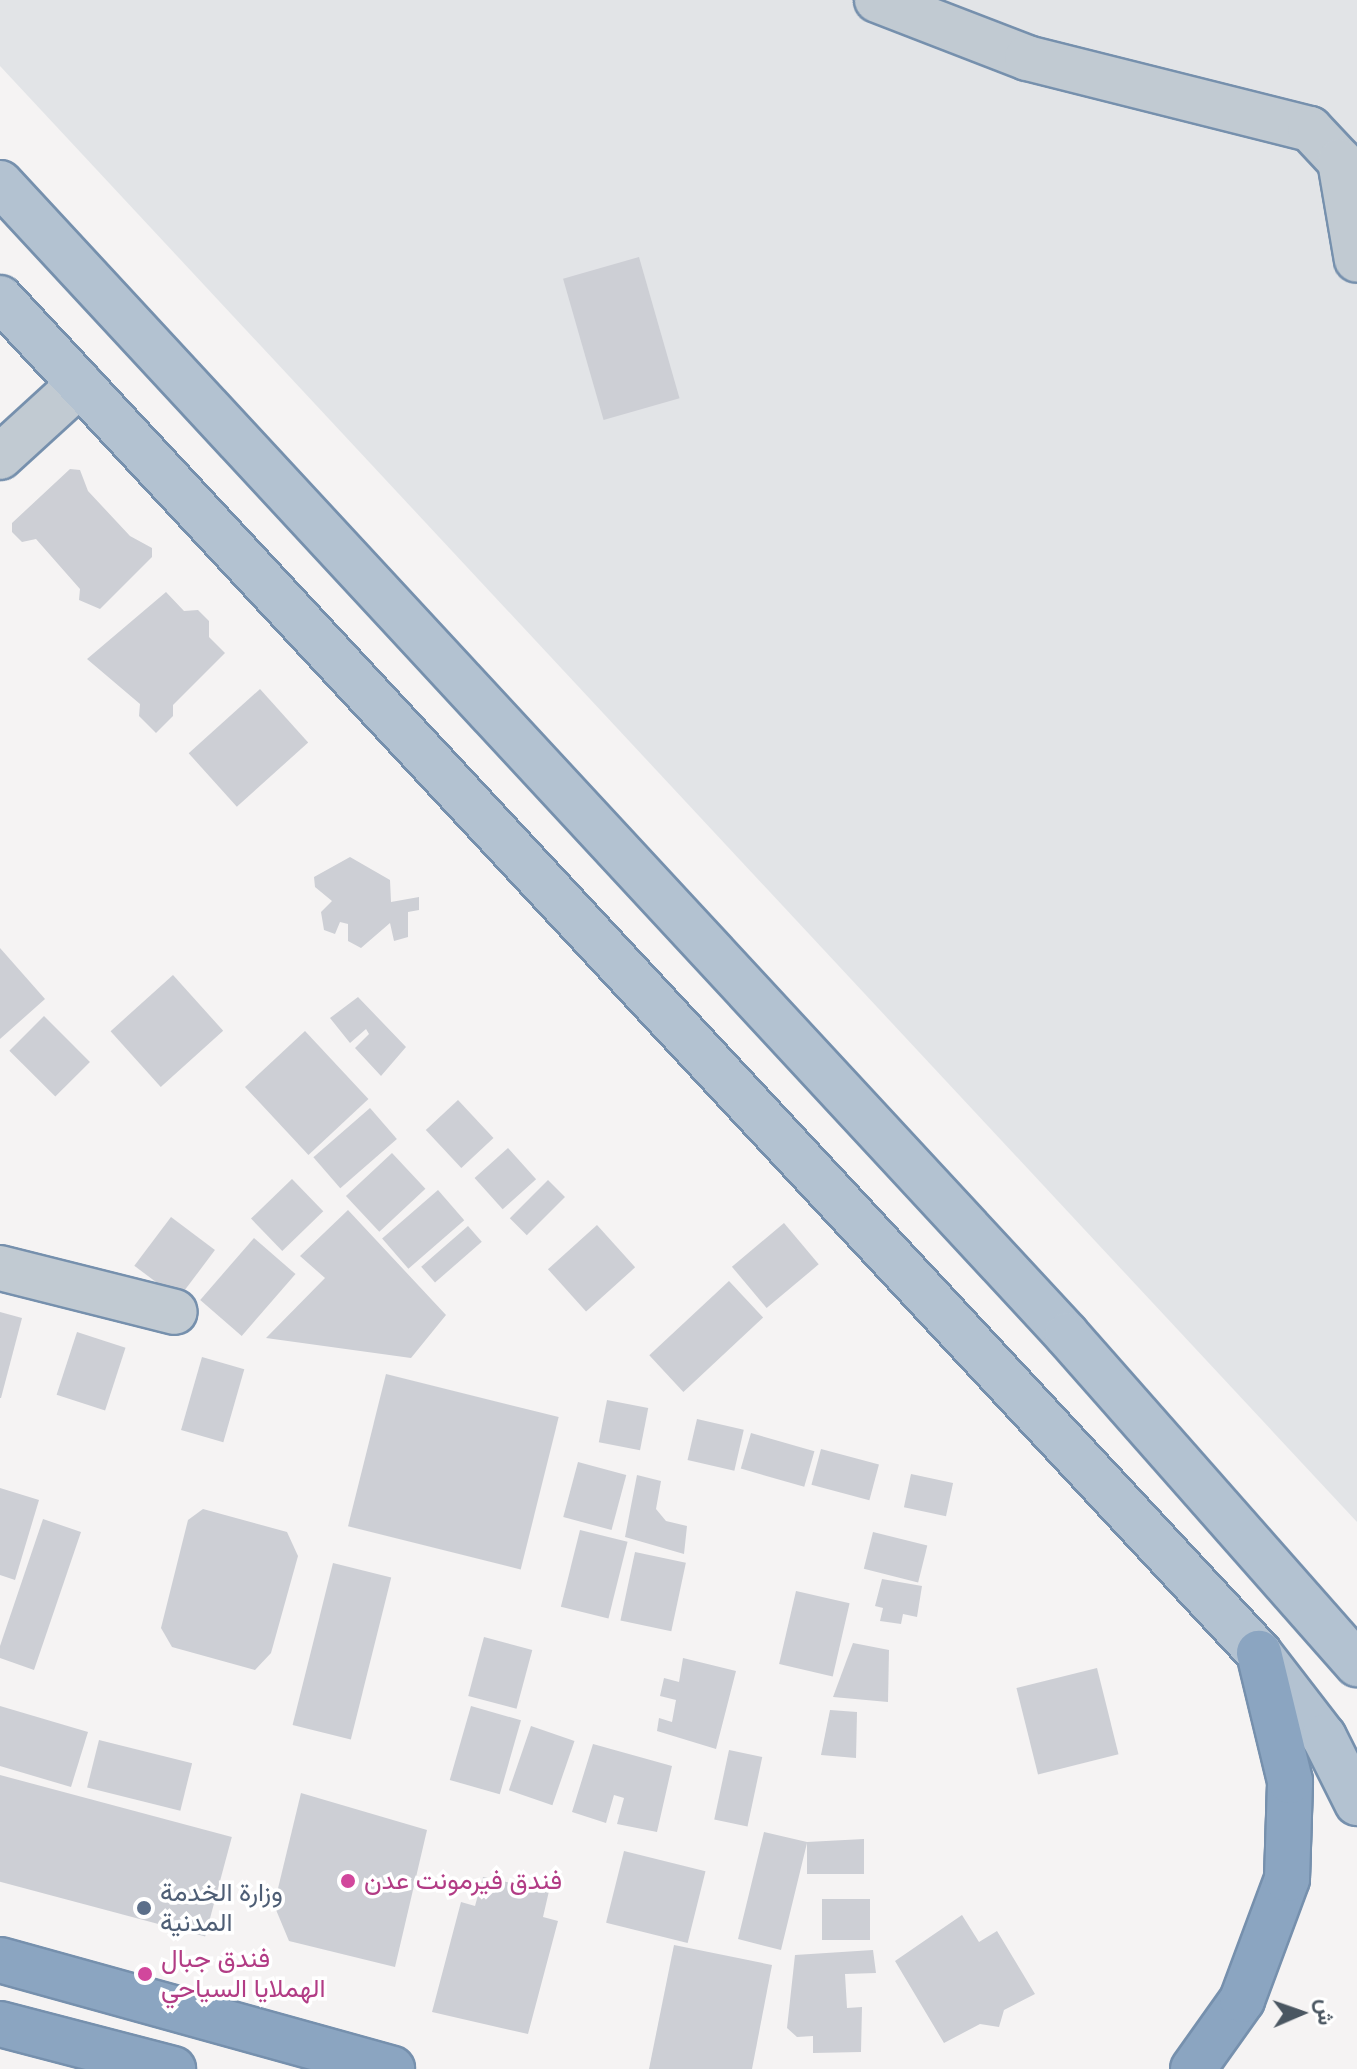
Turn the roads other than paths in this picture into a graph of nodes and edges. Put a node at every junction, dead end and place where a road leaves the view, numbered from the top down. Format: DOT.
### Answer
graph roads {
  1 [pos="877,0"];
  2 [pos="0,183"];
  3 [pos="1357,260"];
  4 [pos="0,298"];
  5 [pos="80,384"];
  6 [pos="0,457"];
  7 [pos="0,1268"];
  8 [pos="175,1312"];
  9 [pos="1259,1653"];
  10 [pos="1357,1664"];
  11 [pos="1357,1803"];
  12 [pos="0,1960"];
  13 [pos="0,2024"];
  14 [pos="173,2069"];
  15 [pos="392,2069"];
  16 [pos="1193,2069"];
  1 -- 3 [label="street"];
  2 -- 10 [label="main road"];
  4 -- 5 [label="main road"];
  5 -- 6 [label="street"];
  5 -- 9 [label="main road"];
  7 -- 8 [label="street"];
  9 -- 11 [label="main road"];
  9 -- 16 [label="highway"];
  12 -- 15 [label="highway"];
  13 -- 14 [label="highway"];
}
